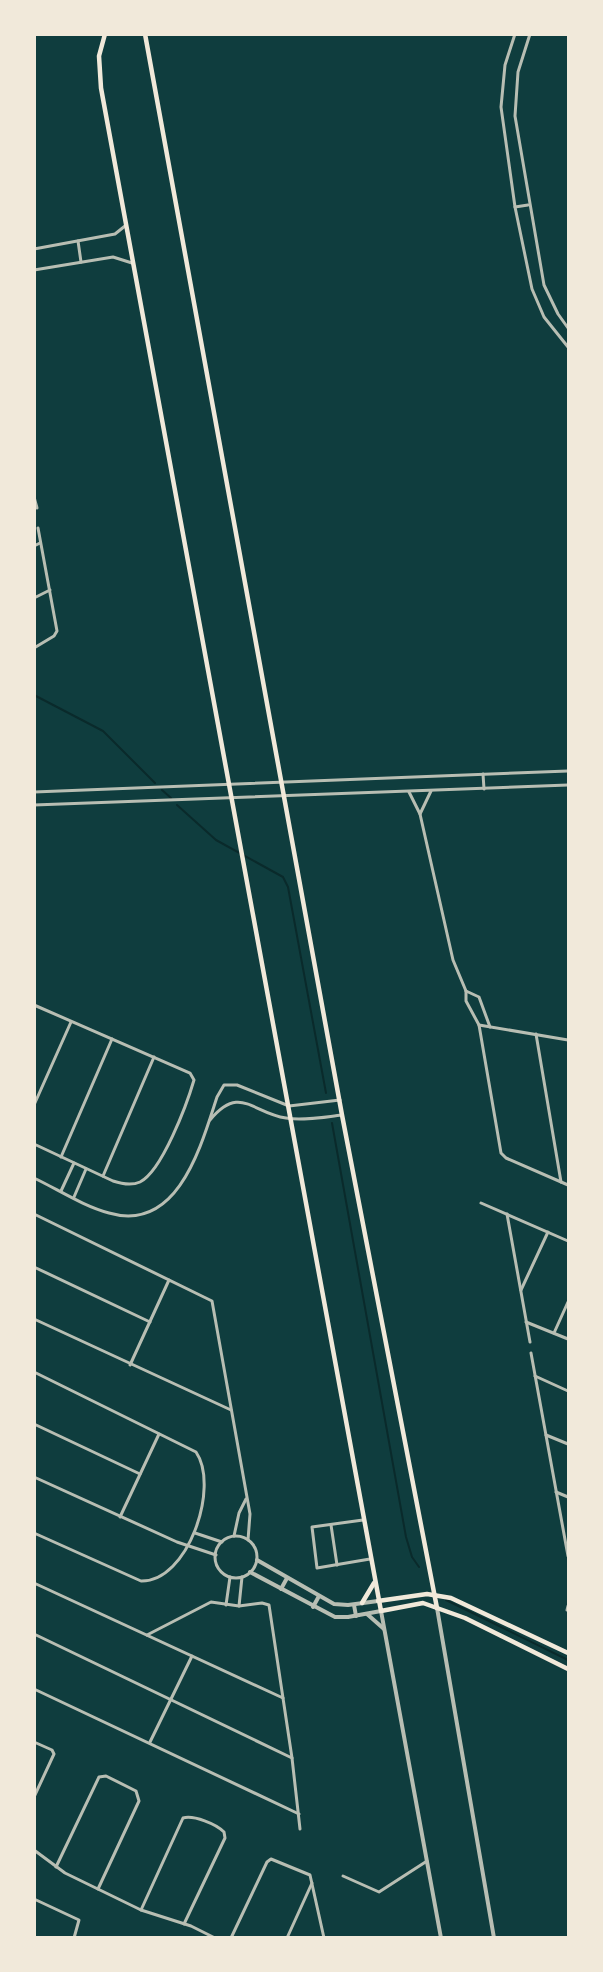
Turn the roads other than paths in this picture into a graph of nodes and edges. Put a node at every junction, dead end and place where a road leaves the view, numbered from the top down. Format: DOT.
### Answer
graph roads {
  1 [pos="105,34"];
  2 [pos="145,34"];
  3 [pos="515,34"];
  4 [pos="530,34"];
  5 [pos="528,205"];
  6 [pos="515,207"];
  7 [pos="126,224"];
  8 [pos="78,241"];
  9 [pos="34,249"];
  10 [pos="81,262"];
  11 [pos="135,264"];
  12 [pos="34,270"];
  13 [pos="568,328"];
  14 [pos="568,347"];
  15 [pos="35,497"];
  16 [pos="37,508"];
  17 [pos="38,528"];
  18 [pos="40,543"];
  19 [pos="34,546"];
  20 [pos="50,590"];
  21 [pos="34,598"];
  22 [pos="34,648"];
  23 [pos="568,771"];
  24 [pos="483,774"];
  25 [pos="283,781"];
  26 [pos="228,784"];
  27 [pos="568,785"];
  28 [pos="484,789"];
  29 [pos="431,791"];
  30 [pos="34,792"];
  31 [pos="409,792"];
  32 [pos="286,797"];
  33 [pos="231,799"];
  34 [pos="34,805"];
  35 [pos="420,814"];
  36 [pos="466,991"];
  37 [pos="34,1005"];
  38 [pos="71,1021"];
  39 [pos="478,1025"];
  40 [pos="490,1027"];
  41 [pos="536,1034"];
  42 [pos="112,1039"];
  43 [pos="568,1040"];
  44 [pos="154,1057"];
  45 [pos="340,1101"];
  46 [pos="34,1105"];
  47 [pos="289,1106"];
  48 [pos="342,1115"];
  49 [pos="291,1119"];
  50 [pos="209,1122"];
  51 [pos="34,1144"];
  52 [pos="61,1157"];
  53 [pos="74,1163"];
  54 [pos="86,1169"];
  55 [pos="103,1176"];
  56 [pos="34,1178"];
  57 [pos="561,1182"];
  58 [pos="568,1185"];
  59 [pos="62,1191"];
  60 [pos="74,1197"];
  61 [pos="481,1203"];
  62 [pos="34,1214"];
  63 [pos="507,1214"];
  64 [pos="548,1232"];
  65 [pos="568,1241"];
  66 [pos="34,1267"];
  67 [pos="169,1280"];
  68 [pos="521,1290"];
  69 [pos="568,1302"];
  70 [pos="34,1319"];
  71 [pos="150,1322"];
  72 [pos="526,1322"];
  73 [pos="555,1333"];
  74 [pos="568,1339"];
  75 [pos="530,1342"];
  76 [pos="531,1353"];
  77 [pos="130,1365"];
  78 [pos="34,1372"];
  79 [pos="535,1376"];
  80 [pos="568,1391"];
  81 [pos="231,1410"];
  82 [pos="34,1424"];
  83 [pos="159,1434"];
  84 [pos="546,1435"];
  85 [pos="568,1444"];
  86 [pos="140,1474"];
  87 [pos="34,1476"];
  88 [pos="555,1492"];
  89 [pos="568,1497"];
  90 [pos="246,1499"];
  91 [pos="120,1517"];
  92 [pos="363,1520"];
  93 [pos="331,1525"];
  94 [pos="34,1533"];
  95 [pos="195,1533"];
  96 [pos="234,1536"];
  97 [pos="248,1540"];
  98 [pos="222,1542"];
  99 [pos="188,1547"];
  100 [pos="216,1555"];
  101 [pos="568,1556"];
  102 [pos="370,1559"];
  103 [pos="257,1560"];
  104 [pos="337,1565"];
  105 [pos="250,1572"];
  106 [pos="230,1576"];
  107 [pos="242,1577"];
  108 [pos="287,1578"];
  109 [pos="34,1583"];
  110 [pos="374,1583"];
  111 [pos="281,1590"];
  112 [pos="434,1593"];
  113 [pos="319,1596"];
  114 [pos="378,1601"];
  115 [pos="362,1603"];
  116 [pos="226,1605"];
  117 [pos="354,1605"];
  118 [pos="239,1606"];
  119 [pos="313,1607"];
  120 [pos="437,1608"];
  121 [pos="381,1611"];
  122 [pos="366,1614"];
  123 [pos="356,1616"];
  124 [pos="385,1630"];
  125 [pos="34,1634"];
  126 [pos="147,1635"];
  127 [pos="568,1653"];
  128 [pos="192,1656"];
  129 [pos="568,1668"];
  130 [pos="34,1689"];
  131 [pos="284,1698"];
  132 [pos="171,1699"];
  133 [pos="34,1742"];
  134 [pos="150,1742"];
  135 [pos="292,1758"];
  136 [pos="34,1797"];
  137 [pos="299,1814"];
  138 [pos="300,1829"];
  139 [pos="34,1850"];
  140 [pos="427,1861"];
  141 [pos="56,1867"];
  142 [pos="343,1876"];
  143 [pos="313,1882"];
  144 [pos="98,1889"];
  145 [pos="34,1899"];
  146 [pos="141,1910"];
  147 [pos="184,1924"];
  148 [pos="74,1938"];
  149 [pos="215,1938"];
  150 [pos="231,1938"];
  151 [pos="287,1938"];
  152 [pos="324,1938"];
  153 [pos="441,1938"];
  154 [pos="494,1938"];
  1 -- 7 [label="main road"];
  2 -- 25 [label="main road"];
  3 -- 6 [label="street"];
  4 -- 5 [label="street"];
  5 -- 6 [label="street"];
  5 -- 13 [label="street"];
  6 -- 14 [label="street"];
  7 -- 8 [label="street"];
  7 -- 11 [label="main road"];
  8 -- 9 [label="street"];
  8 -- 10 [label="street"];
  10 -- 11 [label="street"];
  10 -- 12 [label="street"];
  11 -- 26 [label="main road"];
  15 -- 16 [label="street"];
  17 -- 18 [label="street"];
  18 -- 19 [label="street"];
  18 -- 20 [label="street"];
  20 -- 21 [label="street"];
  20 -- 22 [label="street"];
  23 -- 24 [label="street"];
  24 -- 25 [label="street"];
  24 -- 28 [label="street"];
  25 -- 26 [label="street"];
  25 -- 32 [label="main road"];
  26 -- 30 [label="street"];
  26 -- 33 [label="main road"];
  27 -- 28 [label="street"];
  28 -- 29 [label="street"];
  29 -- 31 [label="street"];
  29 -- 35 [label="street"];
  31 -- 32 [label="street"];
  31 -- 35 [label="street"];
  32 -- 33 [label="street"];
  32 -- 45 [label="main road"];
  33 -- 34 [label="street"];
  33 -- 47 [label="main road"];
  35 -- 36 [label="street"];
  36 -- 39 [label="street"];
  36 -- 40 [label="street"];
  37 -- 38 [label="street"];
  38 -- 42 [label="street"];
  38 -- 46 [label="street"];
  39 -- 40 [label="street"];
  39 -- 57 [label="street"];
  40 -- 41 [label="street"];
  41 -- 43 [label="street"];
  41 -- 57 [label="street"];
  42 -- 44 [label="street"];
  42 -- 52 [label="street"];
  44 -- 55 [label="street"];
  44 -- 55 [label="street"];
  45 -- 47 [label="street"];
  45 -- 48 [label="main road"];
  47 -- 49 [label="main road"];
  47 -- 50 [label="street"];
  48 -- 49 [label="street"];
  48 -- 112 [label="main road"];
  49 -- 50 [label="street"];
  49 -- 92 [label="main road"];
  50 -- 60 [label="street"];
  51 -- 52 [label="street"];
  52 -- 53 [label="street"];
  53 -- 54 [label="street"];
  53 -- 59 [label="street"];
  54 -- 55 [label="street"];
  54 -- 60 [label="street"];
  56 -- 59 [label="street"];
  57 -- 58 [label="street"];
  59 -- 60 [label="street"];
  61 -- 63 [label="street"];
  62 -- 67 [label="street"];
  63 -- 64 [label="street"];
  63 -- 68 [label="street"];
  64 -- 65 [label="street"];
  64 -- 68 [label="street"];
  66 -- 71 [label="street"];
  67 -- 71 [label="street"];
  67 -- 81 [label="street"];
  68 -- 72 [label="street"];
  69 -- 73 [label="street"];
  70 -- 77 [label="street"];
  71 -- 77 [label="street"];
  72 -- 73 [label="street"];
  72 -- 75 [label="street"];
  73 -- 74 [label="street"];
  76 -- 79 [label="street"];
  77 -- 81 [label="street"];
  78 -- 83 [label="street"];
  79 -- 80 [label="street"];
  79 -- 84 [label="street"];
  81 -- 90 [label="street"];
  82 -- 86 [label="street"];
  83 -- 86 [label="street"];
  83 -- 95 [label="street"];
  84 -- 85 [label="street"];
  84 -- 88 [label="street"];
  86 -- 91 [label="street"];
  87 -- 91 [label="street"];
  88 -- 89 [label="street"];
  88 -- 101 [label="street"];
  90 -- 96 [label="street"];
  90 -- 97 [label="street"];
  91 -- 99 [label="street"];
  92 -- 93 [label="street"];
  92 -- 102 [label="main road"];
  93 -- 104 [label="street"];
  93 -- 104 [label="street"];
  94 -- 99 [label="street"];
  95 -- 98 [label="street"];
  95 -- 99 [label="street"];
  96 -- 97 [label="street"];
  96 -- 98 [label="street"];
  97 -- 103 [label="street"];
  98 -- 100 [label="street"];
  99 -- 100 [label="street"];
  100 -- 106 [label="street"];
  102 -- 104 [label="street"];
  102 -- 110 [label="main road"];
  103 -- 105 [label="street"];
  103 -- 108 [label="street"];
  105 -- 107 [label="street"];
  105 -- 111 [label="street"];
  106 -- 107 [label="street"];
  106 -- 116 [label="street"];
  107 -- 118 [label="street"];
  108 -- 111 [label="street"];
  108 -- 113 [label="street"];
  109 -- 126 [label="street"];
  110 -- 114 [label="main road"];
  110 -- 115 [label="main road"];
  111 -- 119 [label="street"];
  112 -- 114 [label="main road"];
  112 -- 120 [label="main road"];
  112 -- 127 [label="main road"];
  113 -- 117 [label="street"];
  113 -- 119 [label="street"];
  114 -- 115 [label="street"];
  114 -- 121 [label="main road"];
  115 -- 117 [label="street"];
  116 -- 118 [label="street"];
  116 -- 126 [label="street"];
  117 -- 123 [label="street"];
  118 -- 131 [label="street"];
  119 -- 123 [label="street"];
  120 -- 121 [label="main road"];
  120 -- 129 [label="main road"];
  120 -- 154 [label="street"];
  121 -- 122 [label="street"];
  121 -- 124 [label="street"];
  122 -- 123 [label="street"];
  122 -- 124 [label="street"];
  124 -- 140 [label="street"];
  125 -- 132 [label="street"];
  126 -- 128 [label="street"];
  128 -- 131 [label="street"];
  128 -- 132 [label="street"];
  130 -- 134 [label="street"];
  131 -- 135 [label="street"];
  132 -- 134 [label="street"];
  132 -- 135 [label="street"];
  133 -- 136 [label="street"];
  134 -- 137 [label="street"];
  135 -- 137 [label="street"];
  137 -- 138 [label="street"];
  139 -- 141 [label="street"];
  140 -- 142 [label="street"];
  140 -- 153 [label="street"];
  141 -- 144 [label="street"];
  141 -- 144 [label="street"];
  143 -- 150 [label="street"];
  143 -- 151 [label="street"];
  143 -- 152 [label="street"];
  144 -- 146 [label="street"];
  145 -- 148 [label="street"];
  146 -- 147 [label="street"];
  146 -- 147 [label="street"];
  147 -- 149 [label="street"];
}
